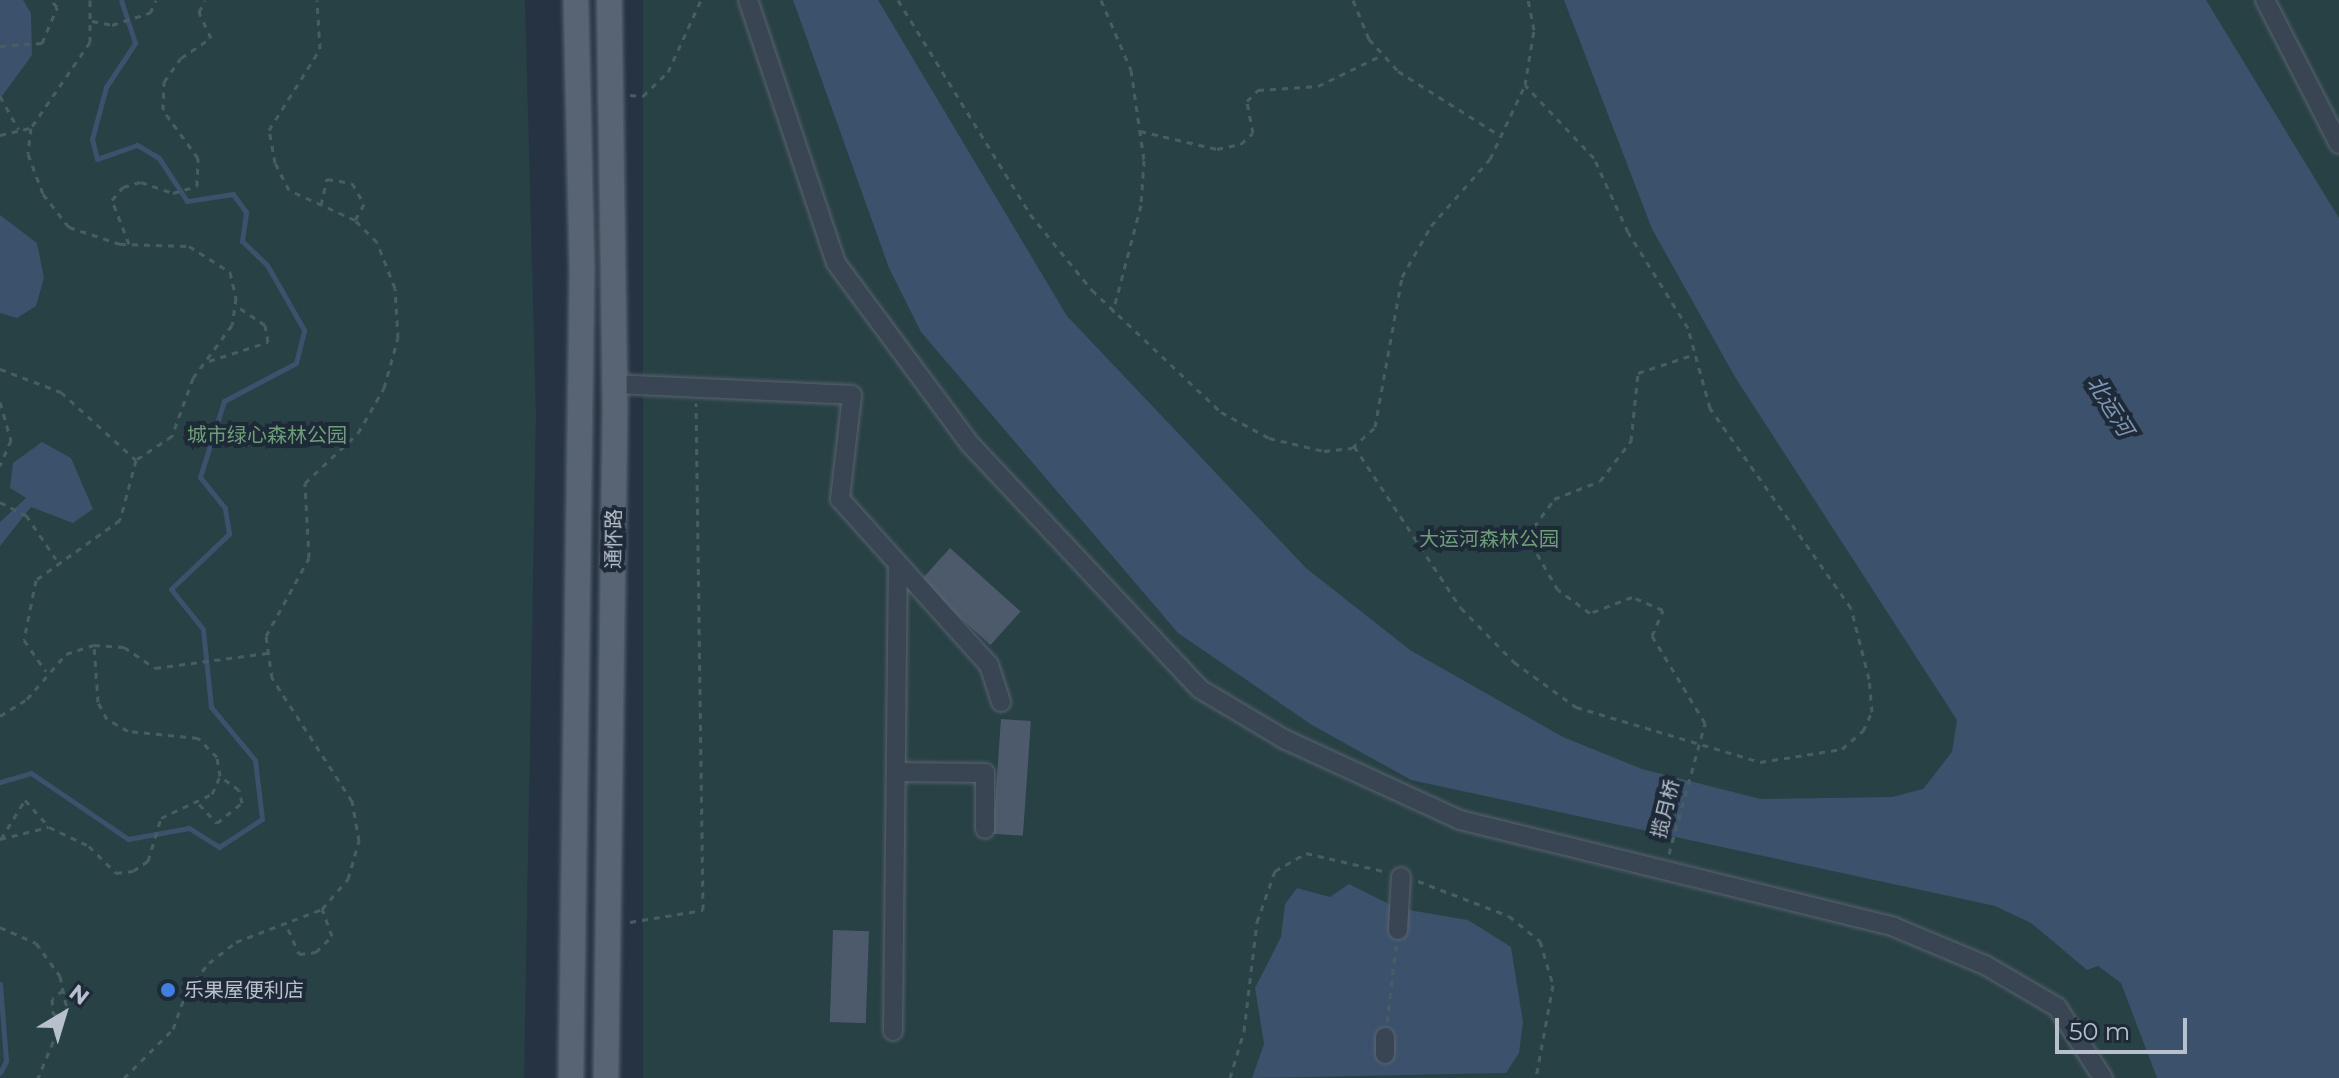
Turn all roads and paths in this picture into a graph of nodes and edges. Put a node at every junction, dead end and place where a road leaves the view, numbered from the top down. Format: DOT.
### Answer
graph roads {
  1 [pos="51,0"];
  2 [pos="90,0"];
  3 [pos="156,0"];
  4 [pos="205,0"];
  5 [pos="317,0"];
  6 [pos="576,0"];
  7 [pos="609,0"];
  8 [pos="701,0"];
  9 [pos="748,0"];
  10 [pos="898,0"];
  11 [pos="1101,0"];
  12 [pos="1353,0"];
  13 [pos="1528,0"];
  14 [pos="2265,0"];
  15 [pos="92,21"];
  16 [pos="0,46"];
  17 [pos="1382,55"];
  18 [pos="1525,85"];
  19 [pos="610,94"];
  20 [pos="0,96"];
  21 [pos="31,128"];
  22 [pos="18,129"];
  23 [pos="1140,131"];
  24 [pos="0,135"];
  25 [pos="1503,136"];
  26 [pos="2339,144"];
  27 [pos="321,205"];
  28 [pos="355,220"];
  29 [pos="129,244"];
  30 [pos="235,305"];
  31 [pos="1113,312"];
  32 [pos="1695,354"];
  33 [pos="206,361"];
  34 [pos="0,369"];
  35 [pos="612,384"];
  36 [pos="695,388"];
  37 [pos="0,402"];
  38 [pos="1354,446"];
  39 [pos="136,460"];
  40 [pos="0,466"];
  41 [pos="0,502"];
  42 [pos="56,559"];
  43 [pos="898,564"];
  44 [pos="94,645"];
  45 [pos="268,653"];
  46 [pos="46,671"];
  47 [pos="1001,702"];
  48 [pos="0,716"];
  49 [pos="1694,746"];
  50 [pos="896,772"];
  51 [pos="220,776"];
  52 [pos="197,803"];
  53 [pos="49,827"];
  54 [pos="985,829"];
  55 [pos="0,839"];
  56 [pos="1668,859"];
  57 [pos="1401,877"];
  58 [pos="322,909"];
  59 [pos="0,927"];
  60 [pos="288,928"];
  61 [pos="610,928"];
  62 [pos="1398,930"];
  63 [pos="63,990"];
  64 [pos="65,1017"];
  65 [pos="893,1031"];
  66 [pos="1385,1046"];
  67 [pos="38,1078"];
  68 [pos="124,1078"];
  69 [pos="571,1078"];
  70 [pos="606,1078"];
  71 [pos="2103,1078"];
  1 -- 16 [label="path"];
  2 -- 15 [label="path"];
  3 -- 15 [label="path"];
  4 -- 29 [label="path"];
  5 -- 27 [label="path"];
  6 -- 69 [label="main road, 通怀路"];
  7 -- 19 [label="main road, 通怀路"];
  8 -- 19 [label="path"];
  9 -- 71 [label="street"];
  10 -- 31 [label="path"];
  11 -- 23 [label="path"];
  12 -- 17 [label="path"];
  13 -- 18 [label="path"];
  14 -- 26 [label="street"];
  15 -- 21 [label="path"];
  17 -- 23 [label="path"];
  17 -- 25 [label="path"];
  18 -- 25 [label="path"];
  18 -- 32 [label="path"];
  19 -- 35 [label="main road, 通怀路"];
  20 -- 22 [label="path"];
  21 -- 22 [label="path"];
  21 -- 29 [label="path"];
  22 -- 24 [label="path"];
  23 -- 31 [label="path"];
  25 -- 38 [label="path"];
  27 -- 28 [label="path"];
  27 -- 28 [label="path"];
  28 -- 45 [label="path"];
  29 -- 30 [label="path"];
  30 -- 33 [label="path"];
  30 -- 33 [label="path"];
  31 -- 38 [label="path"];
  32 -- 49 [label="path"];
  32 -- 49 [label="path, 揽月桥"];
  33 -- 39 [label="path"];
  34 -- 39 [label="path"];
  35 -- 36 [label="street"];
  35 -- 61 [label="main road, 通怀路"];
  36 -- 43 [label="street"];
  36 -- 61 [label="path"];
  37 -- 40 [label="path"];
  38 -- 49 [label="path"];
  39 -- 42 [label="path"];
  41 -- 42 [label="path"];
  42 -- 46 [label="path"];
  43 -- 47 [label="street"];
  43 -- 50 [label="street"];
  44 -- 45 [label="path"];
  44 -- 46 [label="path"];
  44 -- 51 [label="path"];
  45 -- 58 [label="path"];
  46 -- 48 [label="path"];
  49 -- 56 [label="path, 揽月桥"];
  50 -- 54 [label="street"];
  50 -- 65 [label="street"];
  51 -- 52 [label="path"];
  51 -- 52 [label="path"];
  52 -- 53 [label="path"];
  53 -- 55 [label="path"];
  53 -- 55 [label="path"];
  57 -- 62 [label="street"];
  58 -- 60 [label="path"];
  58 -- 60 [label="path"];
  59 -- 63 [label="path"];
  60 -- 68 [label="path"];
  61 -- 70 [label="main road, 通怀路"];
  62 -- 66 [label="path"];
  63 -- 64 [label="path"];
  63 -- 64 [label="path"];
  64 -- 67 [label="path"];
}
